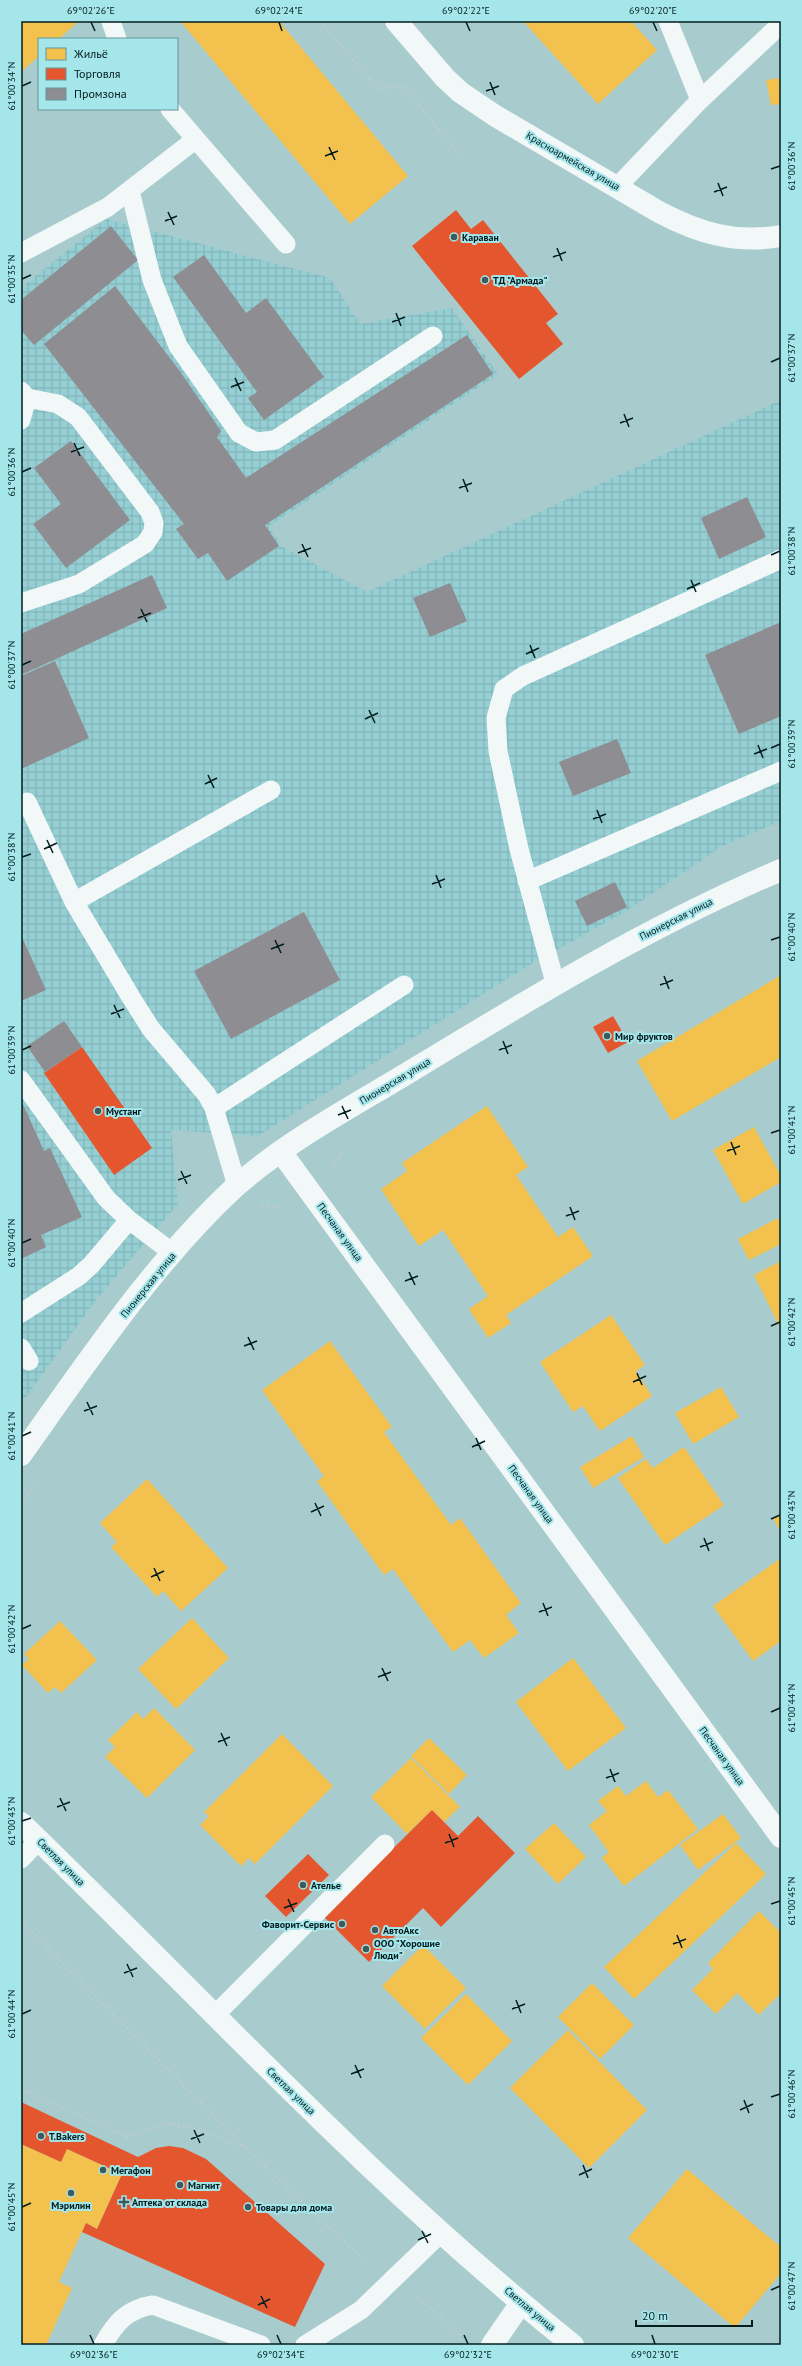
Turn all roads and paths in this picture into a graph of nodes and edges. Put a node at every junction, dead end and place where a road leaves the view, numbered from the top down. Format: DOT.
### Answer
graph roads {
  1 [pos="111,21"];
  2 [pos="320,21"];
  3 [pos="396,21"];
  4 [pos="668,21"];
  5 [pos="781,24"];
  6 [pos="117,38"];
  7 [pos="700,100"];
  8 [pos="171,110"];
  9 [pos="196,139"];
  10 [pos="459,154"];
  11 [pos="617,187"];
  12 [pos="130,191"];
  13 [pos="781,236"];
  14 [pos="286,244"];
  15 [pos="21,253"];
  16 [pos="433,336"];
  17 [pos="24,394"];
  18 [pos="21,420"];
  19 [pos="781,559"];
  20 [pos="21,603"];
  21 [pos="781,771"];
  22 [pos="270,790"];
  23 [pos="27,802"];
  24 [pos="781,870"];
  25 [pos="527,881"];
  26 [pos="74,902"];
  27 [pos="555,983"];
  28 [pos="404,985"];
  29 [pos="21,1080"];
  30 [pos="214,1108"];
  31 [pos="348,1147"];
  32 [pos="281,1152"];
  33 [pos="237,1186"];
  34 [pos="313,1195"];
  35 [pos="257,1209"];
  36 [pos="129,1220"];
  37 [pos="173,1253"];
  38 [pos="21,1313"];
  39 [pos="21,1455"];
  40 [pos="40,1478"];
  41 [pos="21,1503"];
  42 [pos="21,1823"];
  43 [pos="781,1837"];
  44 [pos="39,1840"];
  45 [pos="385,1844"];
  46 [pos="21,1859"];
  47 [pos="21,1921"];
  48 [pos="214,2016"];
  49 [pos="21,2089"];
  50 [pos="246,2148"];
  51 [pos="442,2232"];
  52 [pos="393,2280"];
  53 [pos="521,2303"];
  54 [pos="465,2340"];
  55 [pos="103,2345"];
  56 [pos="261,2345"];
  57 [pos="305,2345"];
  58 [pos="492,2345"];
  59 [pos="573,2345"];
  1 -- 6 [label="lane"];
  2 -- 10 [label="path"];
  3 -- 11 [label="street, Красноармейская улица"];
  4 -- 7 [label="lane"];
  5 -- 7 [label="lane"];
  7 -- 11 [label="lane"];
  8 -- 9 [label="lane"];
  9 -- 12 [label="lane"];
  9 -- 14 [label="lane"];
  11 -- 13 [label="street, Красноармейская улица"];
  12 -- 15 [label="lane"];
  12 -- 16 [label="lane"];
  17 -- 18 [label="lane"];
  17 -- 20 [label="lane"];
  19 -- 25 [label="lane"];
  21 -- 25 [label="lane"];
  22 -- 26 [label="lane"];
  23 -- 26 [label="lane"];
  24 -- 27 [label="street, Пионерская улица"];
  25 -- 27 [label="lane"];
  26 -- 30 [label="lane"];
  27 -- 32 [label="street, Пионерская улица"];
  28 -- 30 [label="lane"];
  29 -- 36 [label="lane"];
  30 -- 33 [label="lane"];
  31 -- 34 [label="path"];
  32 -- 33 [label="street, Пионерская улица"];
  32 -- 34 [label="street, Песчаная улица"];
  33 -- 37 [label="street, Пионерская улица"];
  34 -- 35 [label="path"];
  34 -- 43 [label="street, Песчаная улица"];
  36 -- 37 [label="lane"];
  36 -- 38 [label="lane"];
  37 -- 39 [label="street, Пионерская улица"];
  40 -- 41 [label="path"];
  42 -- 44 [label="street, Светлая улица"];
  44 -- 46 [label="lane"];
  44 -- 48 [label="street, Светлая улица"];
  45 -- 48 [label="lane"];
  47 -- 50 [label="path"];
  48 -- 51 [label="street, Светлая улица"];
  49 -- 50 [label="path"];
  50 -- 52 [label="path"];
  51 -- 52 [label="lane"];
  51 -- 53 [label="street, Светлая улица"];
  52 -- 54 [label="path"];
  52 -- 57 [label="lane"];
  53 -- 58 [label="street"];
  53 -- 59 [label="street, Светлая улица"];
  55 -- 56 [label="lane"];
}
